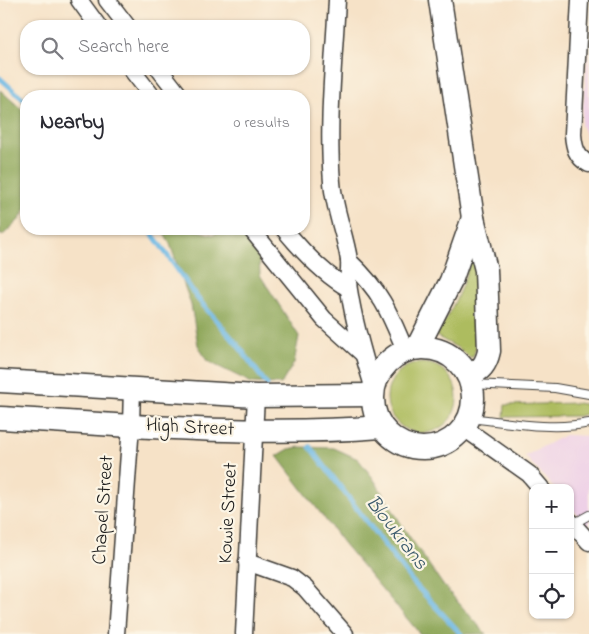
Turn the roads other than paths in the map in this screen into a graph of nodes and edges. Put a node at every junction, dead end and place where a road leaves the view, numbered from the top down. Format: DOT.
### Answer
graph roads {
  1 [pos="79,0"];
  2 [pos="107,0"];
  3 [pos="337,0"];
  4 [pos="440,0"];
  5 [pos="580,0"];
  6 [pos="94,20"];
  7 [pos="122,20"];
  8 [pos="136,75"];
  9 [pos="164,75"];
  10 [pos="147,90"];
  11 [pos="176,90"];
  12 [pos="589,164"];
  13 [pos="473,218"];
  14 [pos="256,235"];
  15 [pos="290,235"];
  16 [pos="349,261"];
  17 [pos="348,288"];
  18 [pos="411,349"];
  19 [pos="363,354"];
  20 [pos="470,380"];
  21 [pos="0,381"];
  22 [pos="132,388"];
  23 [pos="373,390"];
  24 [pos="589,394"];
  25 [pos="256,396"];
  26 [pos="0,418"];
  27 [pos="467,423"];
  28 [pos="589,423"];
  29 [pos="131,425"];
  30 [pos="381,427"];
  31 [pos="255,431"];
  32 [pos="538,484"];
  33 [pos="589,515"];
  34 [pos="574,522"];
  35 [pos="574,525"];
  36 [pos="589,542"];
  37 [pos="247,562"];
  38 [pos="116,634"];
  39 [pos="244,634"];
  40 [pos="345,634"];
  1 -- 6 [label="street"];
  2 -- 7 [label="street"];
  3 -- 16 [label="street"];
  4 -- 13 [label="street"];
  5 -- 12 [label="street"];
  8 -- 10 [label="street"];
  9 -- 11 [label="street"];
  13 -- 18 [label="street"];
  13 -- 20 [label="street"];
  14 -- 19 [label="street"];
  15 -- 17 [label="street"];
  16 -- 17 [label="street"];
  16 -- 18 [label="street"];
  17 -- 19 [label="street"];
  18 -- 20 [label="street"];
  18 -- 23 [label="street"];
  19 -- 23 [label="street"];
  20 -- 24 [label="lane"];
  20 -- 27 [label="street"];
  21 -- 22 [label="street, High Street"];
  22 -- 25 [label="street, High Street"];
  22 -- 29 [label="street, Chapel Street"];
  23 -- 25 [label="street, High Street"];
  23 -- 30 [label="street"];
  25 -- 31 [label="street, Kowie Street"];
  26 -- 29 [label="street, High Street"];
  27 -- 28 [label="lane"];
  27 -- 30 [label="street"];
  27 -- 32 [label="street"];
  29 -- 31 [label="street, High Street"];
  29 -- 38 [label="street, Chapel Street"];
  30 -- 31 [label="street, High Street"];
  31 -- 37 [label="street, Kowie Street"];
  33 -- 34 [label="lane"];
  35 -- 36 [label="street"];
  37 -- 39 [label="street, Kowie Street"];
  37 -- 40 [label="street"];
}
